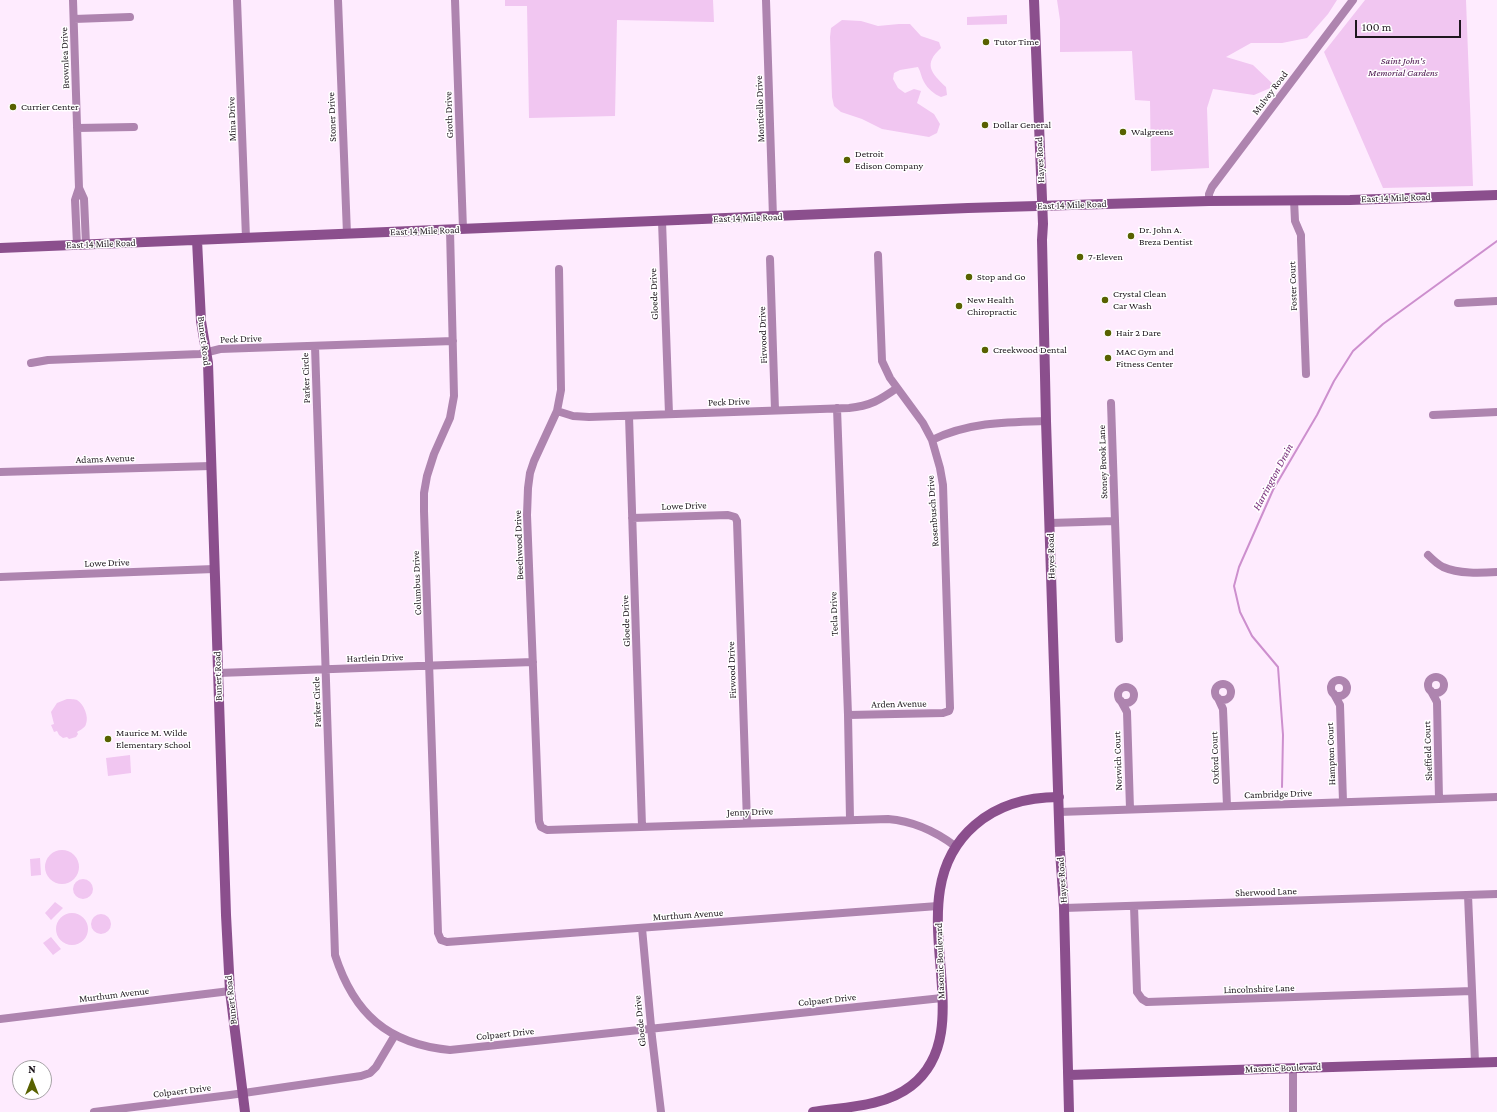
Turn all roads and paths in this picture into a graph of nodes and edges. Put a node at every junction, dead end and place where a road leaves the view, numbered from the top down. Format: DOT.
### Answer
graph roads {
  1 [pos="73,0"];
  2 [pos="238,0"];
  3 [pos="338,0"];
  4 [pos="455,0"];
  5 [pos="766,0"];
  6 [pos="1034,0"];
  7 [pos="1353,0"];
  8 [pos="130,17"];
  9 [pos="74,19"];
  10 [pos="134,127"];
  11 [pos="77,128"];
  12 [pos="1497,195"];
  13 [pos="1209,200"];
  14 [pos="1294,200"];
  15 [pos="1042,206"];
  16 [pos="773,217"];
  17 [pos="662,221"];
  18 [pos="463,229"];
  19 [pos="450,230"];
  20 [pos="347,234"];
  21 [pos="246,238"];
  22 [pos="197,240"];
  23 [pos="81,244"];
  24 [pos="0,248"];
  25 [pos="878,255"];
  26 [pos="770,259"];
  27 [pos="558,269"];
  28 [pos="1497,301"];
  29 [pos="1458,303"];
  30 [pos="453,341"];
  31 [pos="315,346"];
  32 [pos="207,352"];
  33 [pos="31,363"];
  34 [pos="1306,374"];
  35 [pos="897,388"];
  36 [pos="1111,403"];
  37 [pos="837,408"];
  38 [pos="775,410"];
  39 [pos="557,411"];
  40 [pos="1497,412"];
  41 [pos="669,414"];
  42 [pos="1432,415"];
  43 [pos="629,416"];
  44 [pos="1046,421"];
  45 [pos="932,440"];
  46 [pos="211,466"];
  47 [pos="0,472"];
  48 [pos="735,517"];
  49 [pos="632,518"];
  50 [pos="1115,521"];
  51 [pos="1050,523"];
  52 [pos="1428,555"];
  53 [pos="214,569"];
  54 [pos="1497,572"];
  55 [pos="0,577"];
  56 [pos="1119,639"];
  57 [pos="533,662"];
  58 [pos="430,666"];
  59 [pos="326,670"];
  60 [pos="218,673"];
  61 [pos="1431,691"];
  62 [pos="1441,691"];
  63 [pos="1334,694"];
  64 [pos="1344,695"];
  65 [pos="1218,698"];
  66 [pos="1228,698"];
  67 [pos="1121,701"];
  68 [pos="1131,701"];
  69 [pos="1436,702"];
  70 [pos="1340,705"];
  71 [pos="1223,709"];
  72 [pos="949,711"];
  73 [pos="1127,712"];
  74 [pos="848,715"];
  75 [pos="1058,796"];
  76 [pos="1497,797"];
  77 [pos="1439,799"];
  78 [pos="1343,802"];
  79 [pos="1227,806"];
  80 [pos="1130,809"];
  81 [pos="1059,812"];
  82 [pos="850,819"];
  83 [pos="747,822"];
  84 [pos="642,826"];
  85 [pos="541,827"];
  86 [pos="955,846"];
  87 [pos="1497,894"];
  88 [pos="1468,895"];
  89 [pos="938,906"];
  90 [pos="1134,906"];
  91 [pos="1064,908"];
  92 [pos="642,928"];
  93 [pos="440,940"];
  94 [pos="230,991"];
  95 [pos="1472,991"];
  96 [pos="942,998"];
  97 [pos="0,1019"];
  98 [pos="651,1028"];
  99 [pos="395,1035"];
  100 [pos="1475,1062"];
  101 [pos="1497,1062"];
  102 [pos="1293,1068"];
  103 [pos="1069,1075"];
  104 [pos="242,1093"];
  105 [pos="94,1112"];
  106 [pos="245,1112"];
  107 [pos="661,1112"];
  108 [pos="813,1112"];
  109 [pos="1069,1112"];
  110 [pos="1294,1112"];
  1 -- 9 [label="street, Brownlea Drive"];
  2 -- 21 [label="street, Mina Drive"];
  3 -- 20 [label="street, Stoner Drive"];
  4 -- 18 [label="street, Groth Drive"];
  5 -- 16 [label="street, Monticello Drive"];
  6 -- 15 [label="street, Hayes Road"];
  7 -- 13 [label="street, Mulvey Road"];
  8 -- 9 [label="street"];
  9 -- 11 [label="street, Brownlea Drive"];
  10 -- 11 [label="street"];
  11 -- 23 [label="street, Brownlea Drive"];
  12 -- 14 [label="street, East 14 Mile Road"];
  13 -- 14 [label="street, East 14 Mile Road"];
  13 -- 15 [label="street, East 14 Mile Road"];
  14 -- 34 [label="street, Foster Court"];
  15 -- 16 [label="street, East 14 Mile Road"];
  15 -- 44 [label="street, Hayes Road"];
  16 -- 17 [label="street, East 14 Mile Road"];
  17 -- 18 [label="street, East 14 Mile Road"];
  17 -- 41 [label="street, Gloede Drive"];
  18 -- 19 [label="street, East 14 Mile Road"];
  19 -- 20 [label="street, East 14 Mile Road"];
  19 -- 30 [label="street, Columbus Drive"];
  20 -- 21 [label="street, East 14 Mile Road"];
  21 -- 22 [label="street, East 14 Mile Road"];
  22 -- 23 [label="street, East 14 Mile Road"];
  22 -- 32 [label="street, Bunert Road"];
  23 -- 24 [label="street, East 14 Mile Road"];
  25 -- 35 [label="street, Rosenbusch Drive"];
  26 -- 38 [label="street, Firwood Drive"];
  27 -- 39 [label="street, Beechwood Drive"];
  28 -- 29 [label="street"];
  30 -- 31 [label="street, Peck Drive"];
  30 -- 58 [label="street, Columbus Drive"];
  31 -- 32 [label="street, Peck Drive"];
  31 -- 59 [label="street, Parker Circle"];
  32 -- 33 [label="street, Peck Drive"];
  32 -- 46 [label="street, Bunert Road"];
  35 -- 37 [label="street, Peck Drive"];
  35 -- 45 [label="street, Rosenbusch Drive"];
  36 -- 50 [label="street, Stoney Brook Lane"];
  37 -- 38 [label="street, Peck Drive"];
  37 -- 74 [label="street, Tecla Drive"];
  38 -- 41 [label="street, Peck Drive"];
  39 -- 43 [label="street, Peck Drive"];
  39 -- 57 [label="street, Beechwood Drive"];
  40 -- 42 [label="street"];
  41 -- 43 [label="street, Peck Drive"];
  43 -- 49 [label="street, Gloede Drive"];
  44 -- 45 [label="street"];
  44 -- 51 [label="street, Hayes Road"];
  45 -- 72 [label="street, Rosenbusch Drive"];
  46 -- 47 [label="street, Adams Avenue"];
  46 -- 53 [label="street, Bunert Road"];
  48 -- 49 [label="street, Lowe Drive"];
  48 -- 83 [label="street, Firwood Drive"];
  49 -- 84 [label="street, Gloede Drive"];
  50 -- 51 [label="street"];
  50 -- 56 [label="street, Stoney Brook Lane"];
  51 -- 75 [label="street, Hayes Road"];
  52 -- 54 [label="street"];
  53 -- 55 [label="street, Lowe Drive"];
  53 -- 60 [label="street, Bunert Road"];
  57 -- 58 [label="street, Hartlein Drive"];
  57 -- 85 [label="street, Beechwood Drive"];
  58 -- 59 [label="street, Hartlein Drive"];
  58 -- 93 [label="street, Columbus Drive"];
  59 -- 60 [label="street, Hartlein Drive"];
  59 -- 99 [label="street, Parker Circle"];
  60 -- 94 [label="street, Bunert Road"];
  61 -- 62 [label="street"];
  61 -- 62 [label="street"];
  61 -- 69 [label="street, Sheffield Court"];
  62 -- 69 [label="street, Sheffield Court"];
  63 -- 64 [label="street"];
  63 -- 64 [label="street"];
  63 -- 70 [label="street, Hampton Court"];
  64 -- 70 [label="street, Hampton Court"];
  65 -- 66 [label="street"];
  65 -- 66 [label="street"];
  65 -- 71 [label="street, Oxford Court"];
  66 -- 71 [label="street, Oxford Court"];
  67 -- 68 [label="street"];
  67 -- 68 [label="street"];
  67 -- 73 [label="street, Norwich Court"];
  68 -- 73 [label="street, Norwich Court"];
  69 -- 77 [label="street, Sheffield Court"];
  70 -- 78 [label="street, Hampton Court"];
  71 -- 79 [label="street, Oxford Court"];
  72 -- 74 [label="street, Arden Avenue"];
  73 -- 80 [label="street, Norwich Court"];
  74 -- 82 [label="street, Tecla Drive"];
  75 -- 81 [label="street, Hayes Road"];
  75 -- 86 [label="street, Masonic Boulevard"];
  76 -- 77 [label="street, Cambridge Drive"];
  77 -- 78 [label="street, Cambridge Drive"];
  78 -- 79 [label="street, Cambridge Drive"];
  79 -- 80 [label="street, Cambridge Drive"];
  80 -- 81 [label="street, Cambridge Drive"];
  81 -- 91 [label="street, Hayes Road"];
  82 -- 83 [label="street, Jenny Drive"];
  82 -- 86 [label="street, Jenny Drive"];
  83 -- 84 [label="street, Jenny Drive"];
  84 -- 85 [label="street, Jenny Drive"];
  86 -- 89 [label="street, Masonic Boulevard"];
  87 -- 88 [label="street, Sherwood Lane"];
  88 -- 90 [label="street, Sherwood Lane"];
  88 -- 95 [label="street"];
  89 -- 92 [label="street, Murthum Avenue"];
  89 -- 96 [label="street, Masonic Boulevard"];
  90 -- 91 [label="street, Sherwood Lane"];
  90 -- 95 [label="street, Lincolnshire Lane"];
  91 -- 103 [label="street, Hayes Road"];
  92 -- 93 [label="street, Murthum Avenue"];
  92 -- 98 [label="street, Gloede Drive"];
  94 -- 97 [label="street, Murthum Avenue"];
  94 -- 104 [label="street, Bunert Road"];
  95 -- 100 [label="street"];
  96 -- 98 [label="street, Colpaert Drive"];
  96 -- 108 [label="street, Masonic Boulevard"];
  98 -- 99 [label="street, Colpaert Drive"];
  98 -- 107 [label="street, Gloede Drive"];
  99 -- 104 [label="street, Colpaert Drive"];
  100 -- 101 [label="street, Masonic Boulevard"];
  100 -- 102 [label="street, Masonic Boulevard"];
  102 -- 103 [label="street, Masonic Boulevard"];
  102 -- 110 [label="street"];
  103 -- 109 [label="street, Hayes Road"];
  104 -- 105 [label="street, Colpaert Drive"];
  104 -- 106 [label="street, Bunert Road"];
}
